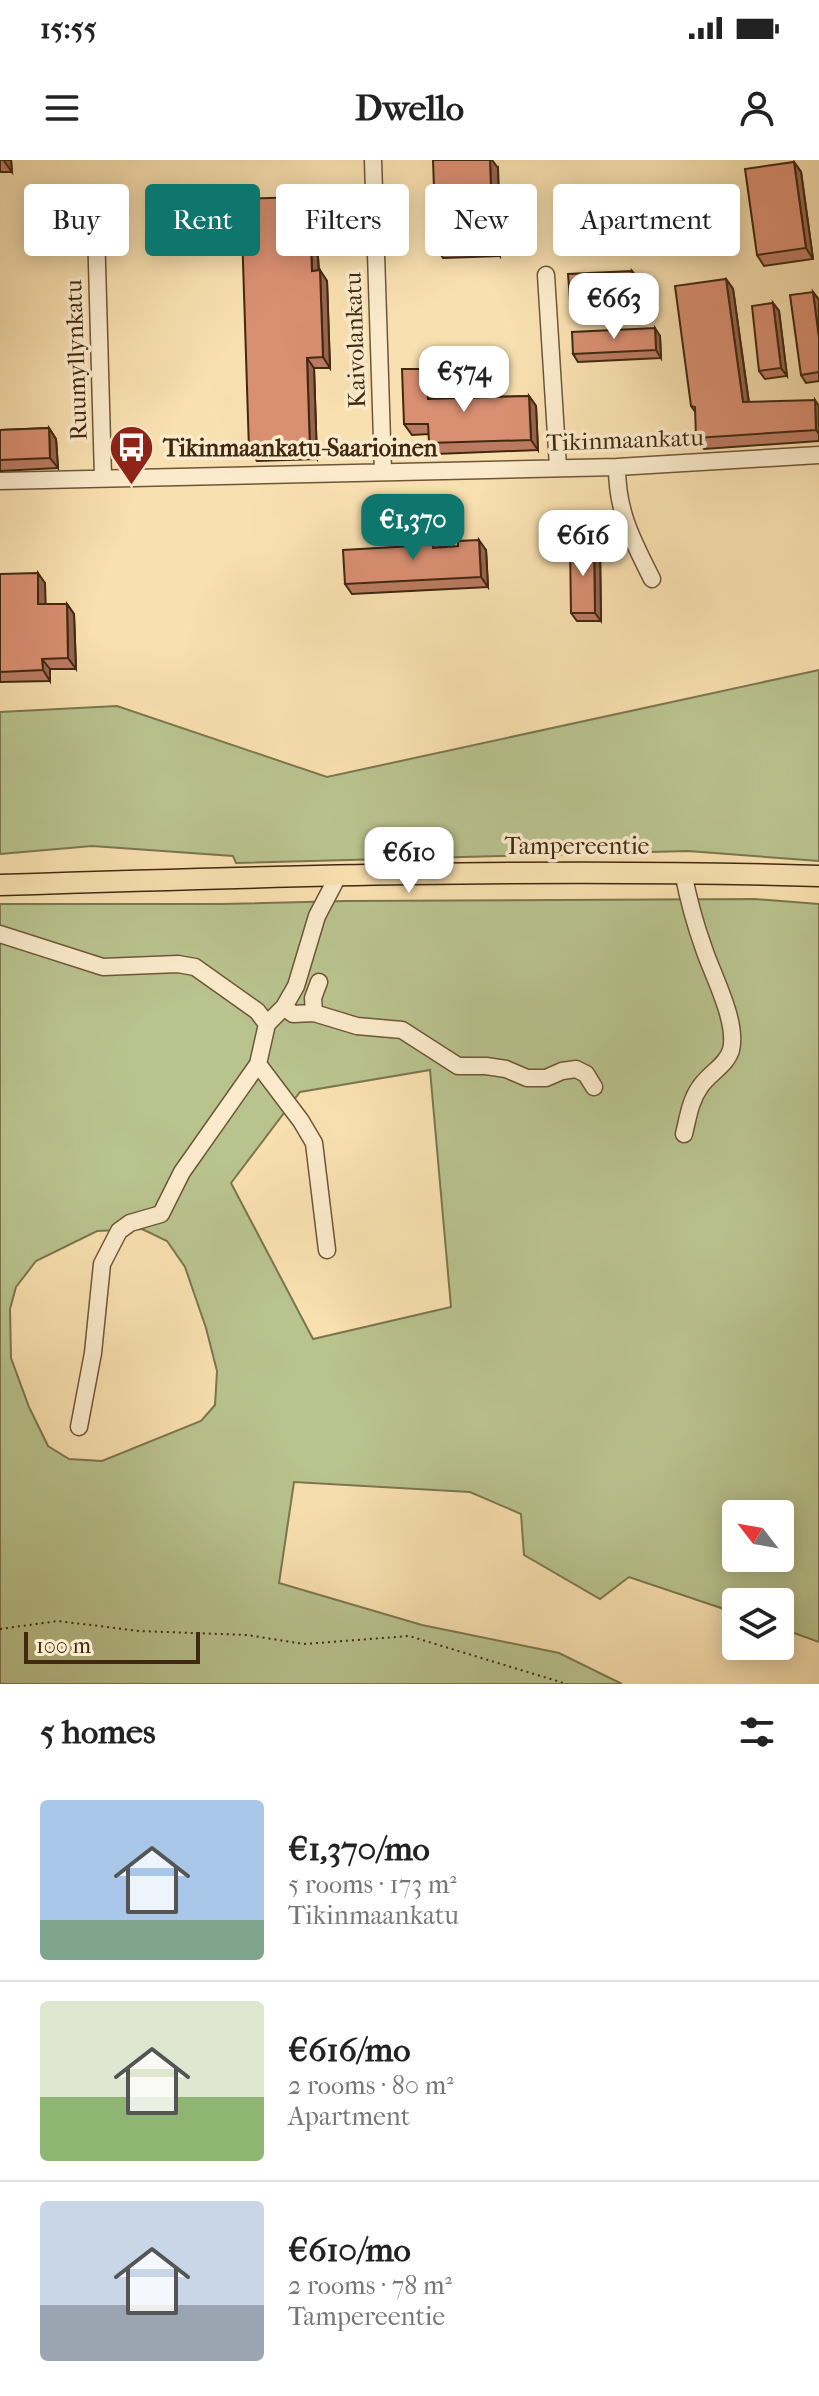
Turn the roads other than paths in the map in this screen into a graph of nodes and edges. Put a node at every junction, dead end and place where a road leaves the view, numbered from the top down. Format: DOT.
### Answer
graph roads {
  1 [pos="373,160"];
  2 [pos="97,256"];
  3 [pos="546,275"];
  4 [pos="819,455"];
  5 [pos="558,467"];
  6 [pos="617,467"];
  7 [pos="383,471"];
  8 [pos="103,477"];
  9 [pos="0,481"];
  10 [pos="652,579"];
  11 [pos="683,872"];
  12 [pos="339,874"];
  13 [pos="819,876"];
  14 [pos="0,885"];
  15 [pos="0,934"];
  16 [pos="319,982"];
  17 [pos="284,1007"];
  18 [pos="314,1013"];
  19 [pos="267,1024"];
  20 [pos="258,1064"];
  21 [pos="594,1087"];
  22 [pos="684,1134"];
  23 [pos="327,1250"];
  24 [pos="79,1427"];
  1 -- 7 [label="street, Kaivolankatu"];
  2 -- 8 [label="street, Ruumyllynkatu"];
  3 -- 5 [label="street"];
  4 -- 6 [label="street, Tikinmaankatu"];
  5 -- 6 [label="street, Tikinmaankatu"];
  5 -- 7 [label="street, Tikinmaankatu"];
  6 -- 10 [label="street"];
  7 -- 8 [label="street, Tikinmaankatu"];
  8 -- 9 [label="street, Tikinmaankatu"];
  11 -- 12 [label="main road, Tampereentie"];
  11 -- 13 [label="main road, Tampereentie"];
  11 -- 22 [label="street"];
  12 -- 14 [label="main road, Tampereentie"];
  12 -- 17 [label="street"];
  15 -- 19 [label="street"];
  16 -- 18 [label="street"];
  17 -- 18 [label="street"];
  17 -- 19 [label="street"];
  18 -- 21 [label="street"];
  19 -- 20 [label="street"];
  20 -- 23 [label="street"];
  20 -- 24 [label="street"];
}
